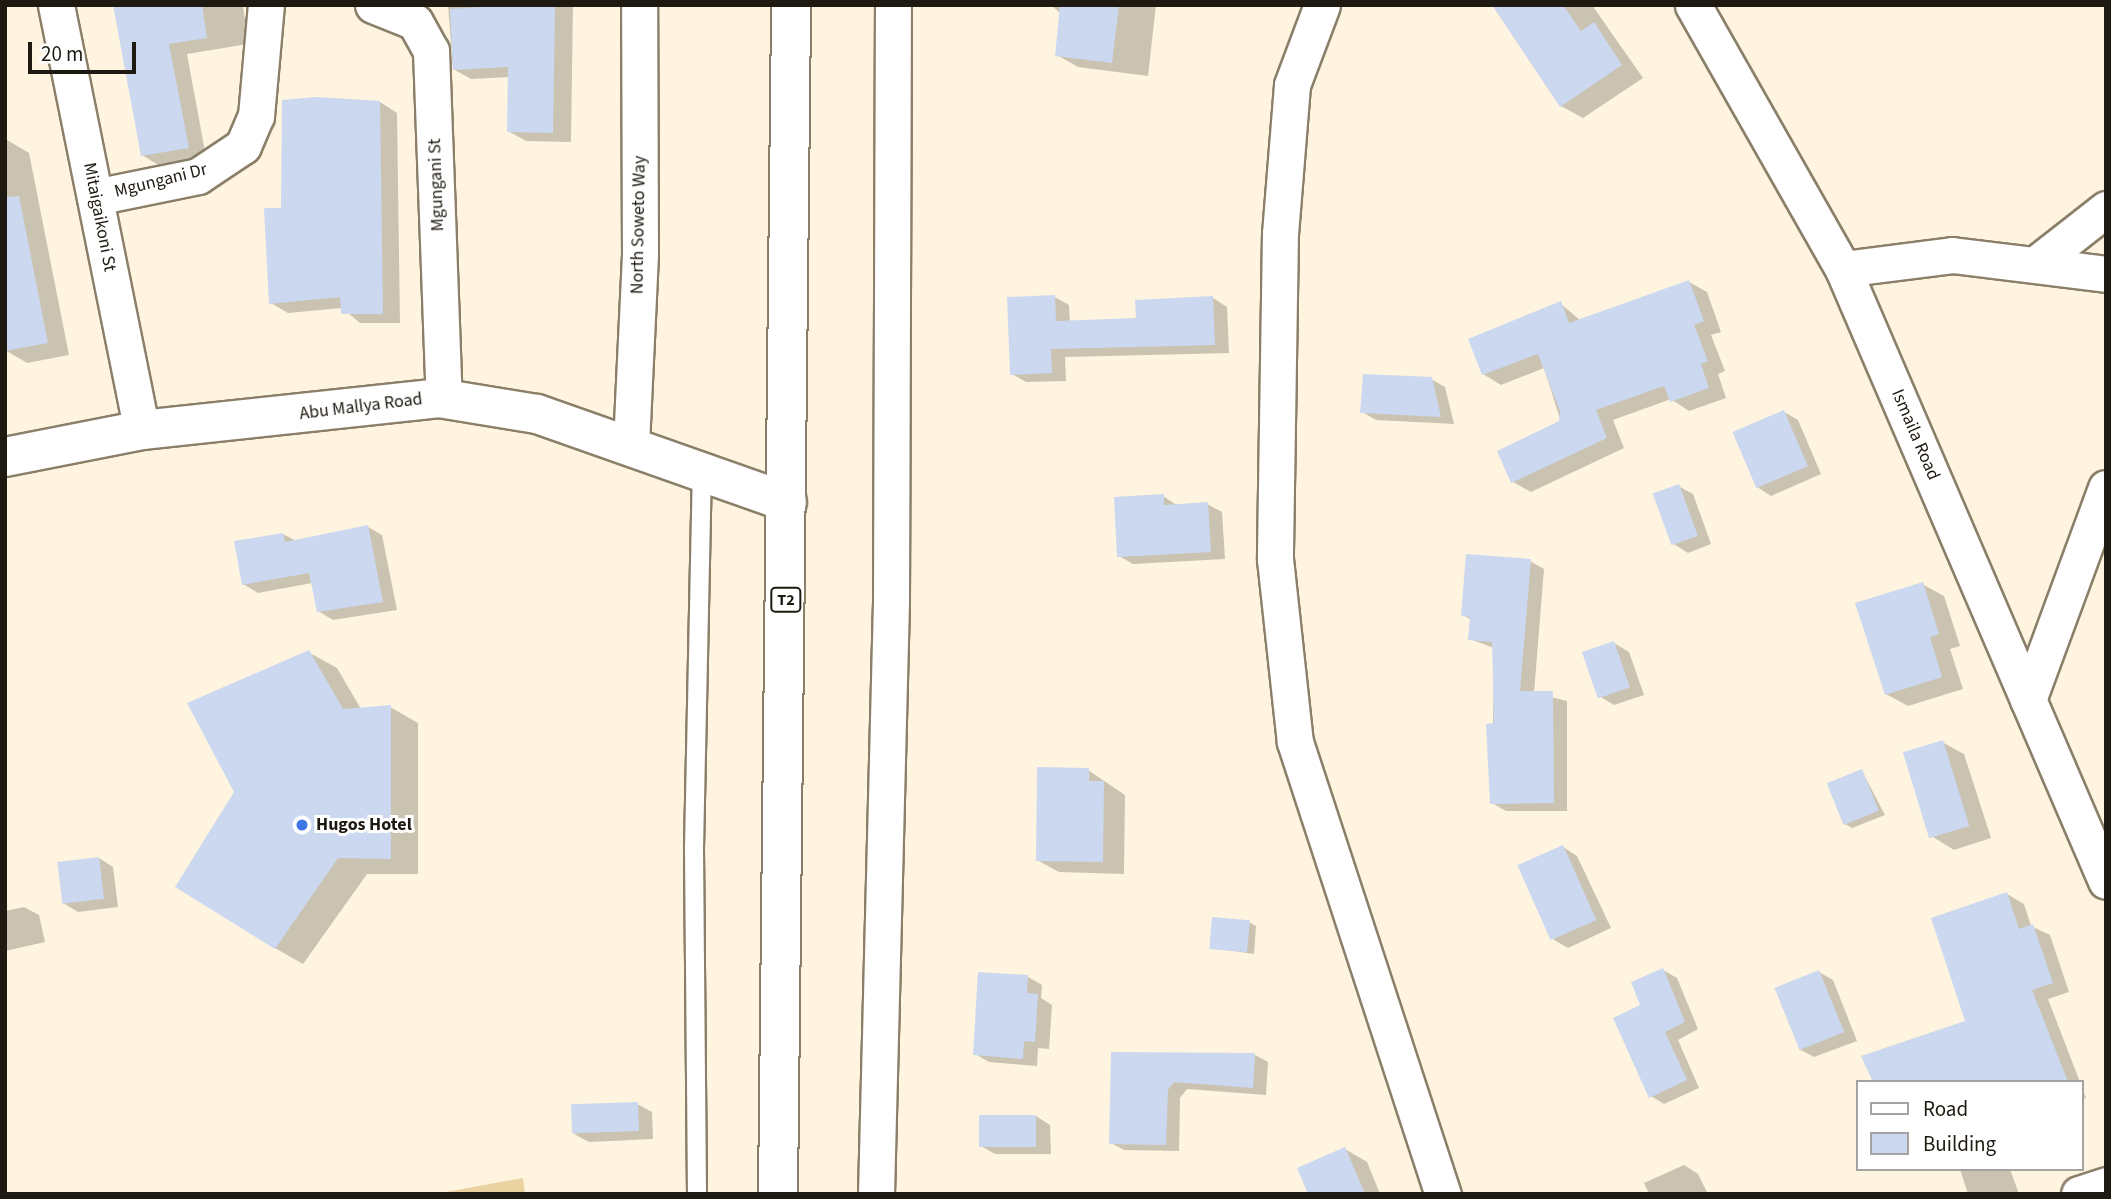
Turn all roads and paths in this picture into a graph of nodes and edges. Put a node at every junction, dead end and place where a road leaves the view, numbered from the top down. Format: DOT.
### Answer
graph roads {
  1 [pos="56,5"];
  2 [pos="266,5"];
  3 [pos="373,5"];
  4 [pos="639,5"];
  5 [pos="791,5"];
  6 [pos="892,5"];
  7 [pos="1322,5"];
  8 [pos="1693,5"];
  9 [pos="95,197"];
  10 [pos="2106,209"];
  11 [pos="2037,263"];
  12 [pos="1843,269"];
  13 [pos="2106,274"];
  14 [pos="444,399"];
  15 [pos="142,429"];
  16 [pos="631,445"];
  17 [pos="5,457"];
  18 [pos="702,470"];
  19 [pos="2106,488"];
  20 [pos="787,502"];
  21 [pos="2028,700"];
  22 [pos="2106,881"];
  23 [pos="2106,1185"];
  24 [pos="697,1194"];
  25 [pos="778,1194"];
  26 [pos="876,1194"];
  27 [pos="1443,1194"];
  28 [pos="2078,1194"];
  1 -- 9 [label="street, Mitaigaikoni St"];
  2 -- 9 [label="street, Mgungani Dr"];
  3 -- 14 [label="street, Mgungani St"];
  4 -- 16 [label="street, North Soweto Way"];
  5 -- 20 [label="main road, T2"];
  6 -- 26 [label="street"];
  7 -- 27 [label="street"];
  8 -- 12 [label="street, Ismaila Road"];
  9 -- 15 [label="street, Mitaigaikoni St"];
  10 -- 11 [label="street"];
  11 -- 12 [label="street"];
  11 -- 13 [label="street"];
  12 -- 21 [label="street, Ismaila Road"];
  14 -- 15 [label="main road, Abu Mallya Road"];
  14 -- 16 [label="main road, Abu Mallya Road"];
  15 -- 17 [label="main road, Abu Mallya Road"];
  16 -- 18 [label="main road, Abu Mallya Road"];
  18 -- 20 [label="main road, Abu Mallya Road"];
  18 -- 24 [label="lane"];
  19 -- 21 [label="street"];
  20 -- 25 [label="main road, T2"];
  21 -- 22 [label="street, Ismaila Road"];
  23 -- 28 [label="street"];
}
